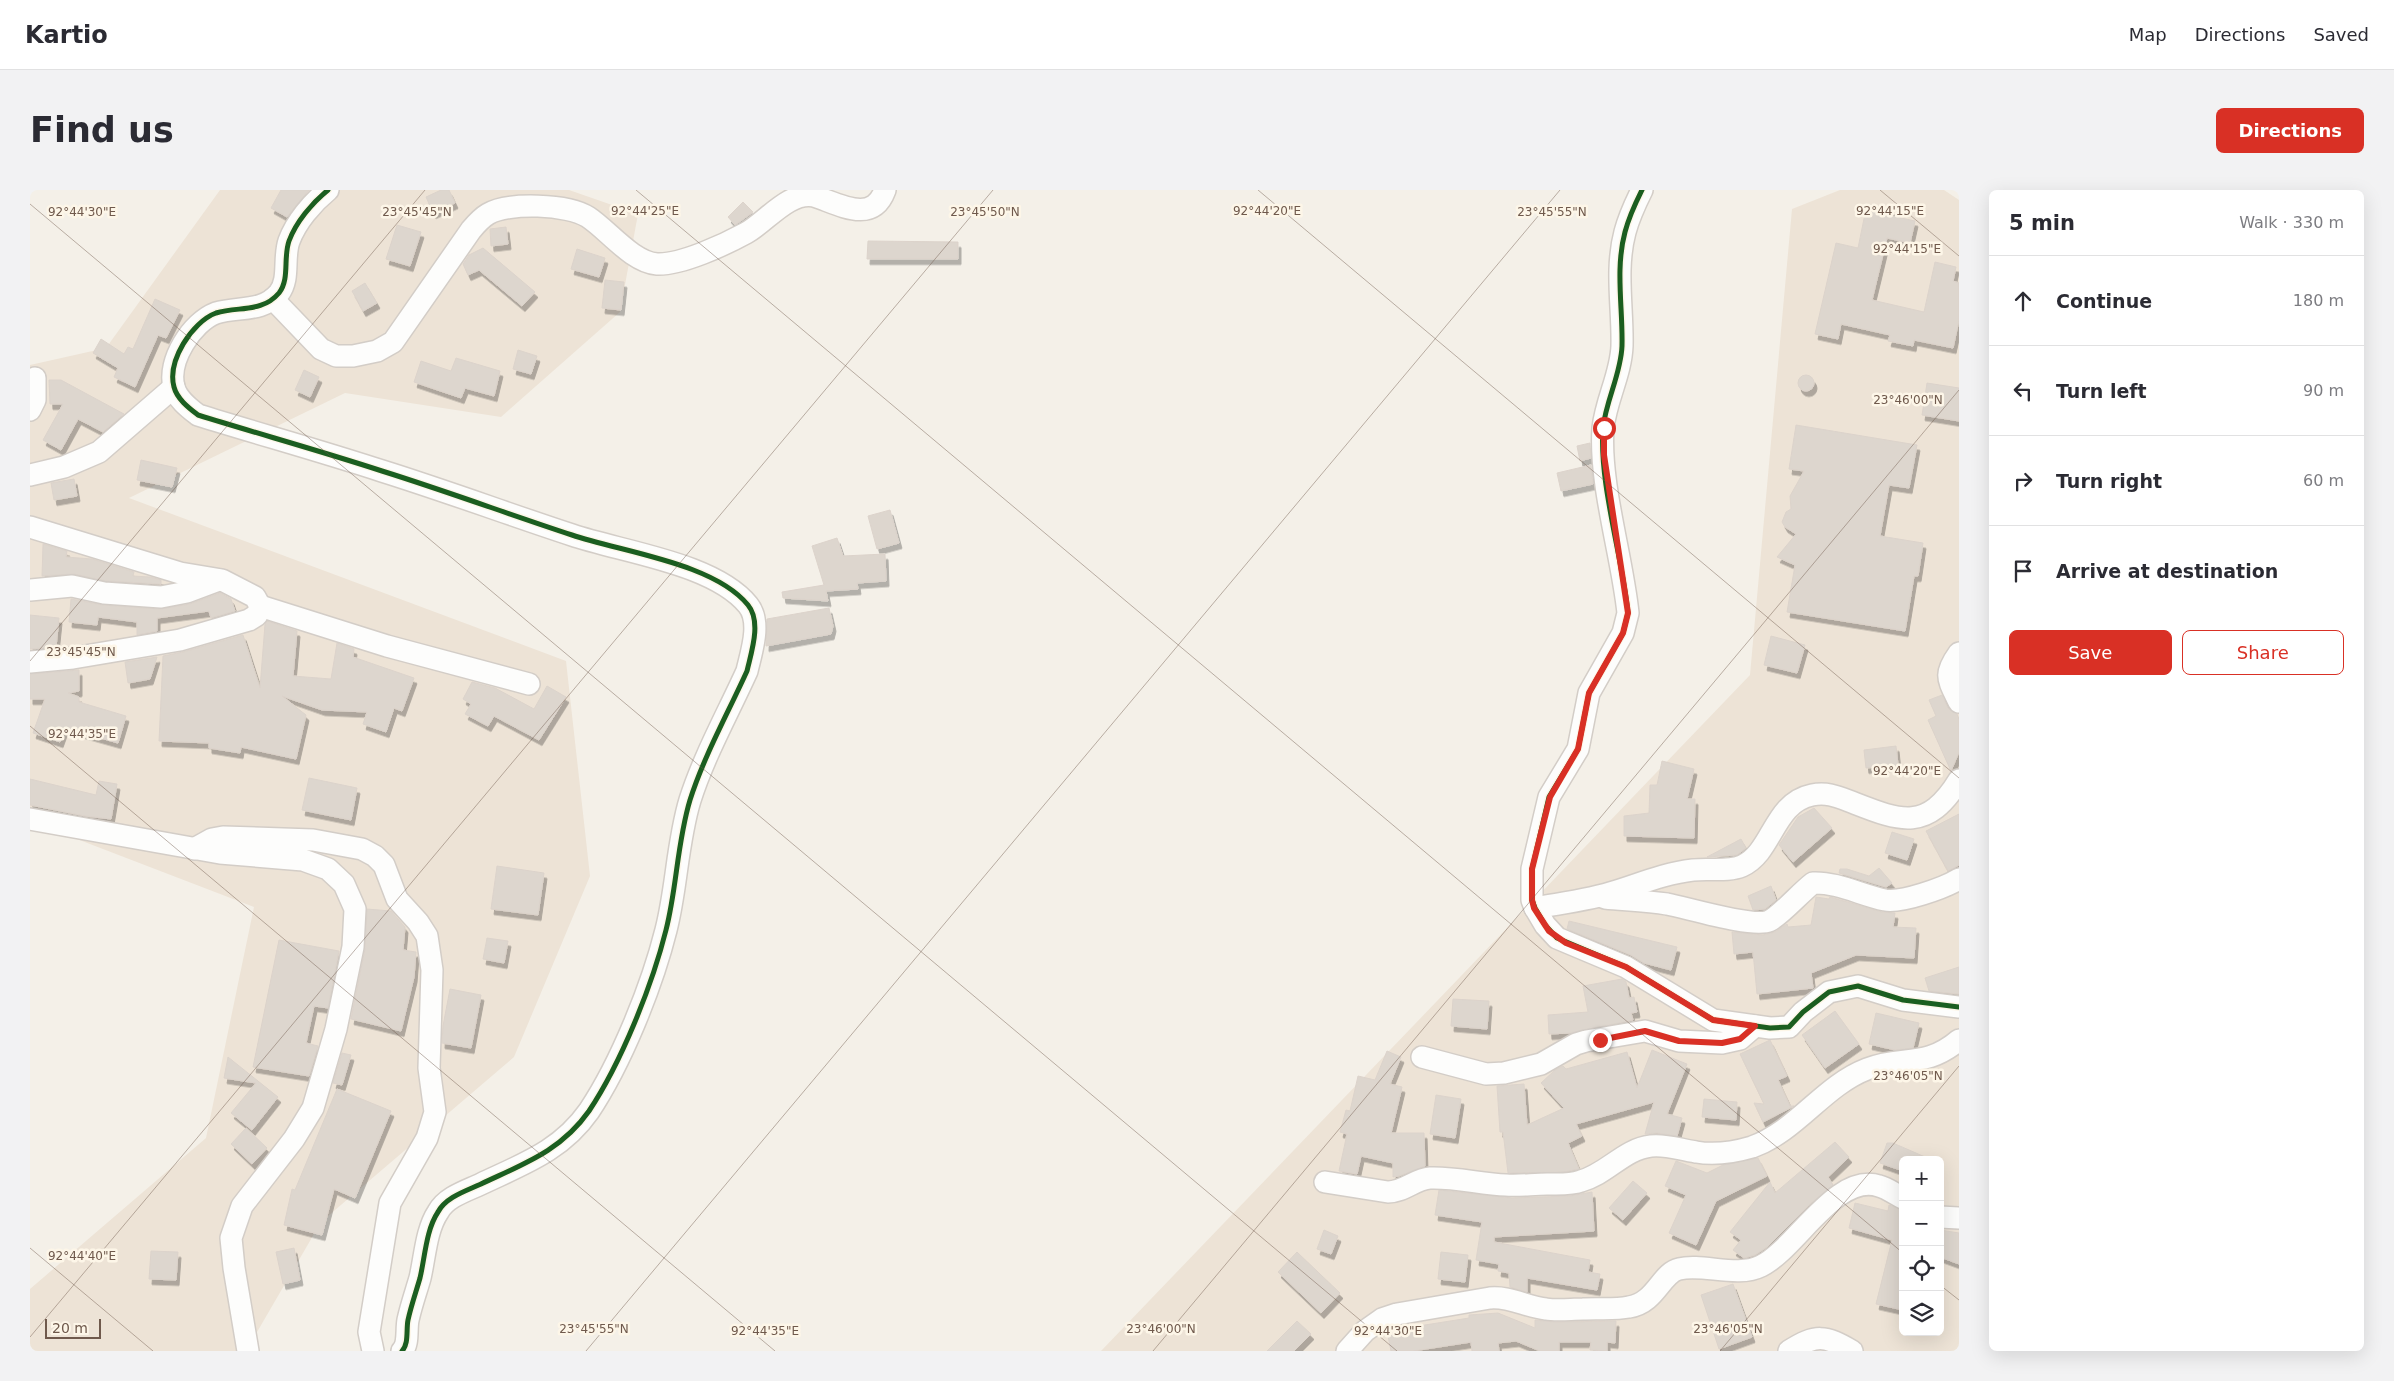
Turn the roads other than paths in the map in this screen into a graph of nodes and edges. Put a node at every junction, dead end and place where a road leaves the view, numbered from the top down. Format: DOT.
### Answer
graph roads {
  1 [pos="328,190"];
  2 [pos="885,190"];
  3 [pos="1642,190"];
  4 [pos="273,298"];
  5 [pos="35,378"];
  6 [pos="174,387"];
  7 [pos="30,410"];
  8 [pos="30,475"];
  9 [pos="30,527"];
  10 [pos="222,580"];
  11 [pos="30,590"];
  12 [pos="260,606"];
  13 [pos="1959,653"];
  14 [pos="30,662"];
  15 [pos="529,684"];
  16 [pos="1959,702"];
  17 [pos="1959,780"];
  18 [pos="30,819"];
  19 [pos="194,849"];
  20 [pos="1959,879"];
  21 [pos="1592,897"];
  22 [pos="1534,908"];
  23 [pos="1959,1007"];
  24 [pos="1755,1026"];
  25 [pos="1959,1040"];
  26 [pos="1422,1057"];
  27 [pos="1325,1182"];
  28 [pos="1899,1196"];
  29 [pos="1944,1217"];
  30 [pos="1959,1218"];
  31 [pos="248,1351"];
  32 [pos="372,1351"];
  33 [pos="402,1351"];
  34 [pos="1347,1351"];
  35 [pos="1789,1351"];
  36 [pos="1852,1351"];
  1 -- 4 [label="street"];
  2 -- 4 [label="street"];
  3 -- 22 [label="street"];
  4 -- 6 [label="street"];
  5 -- 7 [label="street"];
  6 -- 8 [label="street"];
  6 -- 33 [label="street"];
  9 -- 10 [label="street"];
  10 -- 11 [label="street"];
  10 -- 12 [label="street"];
  12 -- 14 [label="street"];
  12 -- 15 [label="street"];
  13 -- 16 [label="street"];
  17 -- 21 [label="street"];
  18 -- 19 [label="street"];
  19 -- 31 [label="street"];
  19 -- 32 [label="street"];
  20 -- 21 [label="street"];
  21 -- 22 [label="street"];
  22 -- 24 [label="street"];
  23 -- 24 [label="street"];
  24 -- 26 [label="street"];
  25 -- 27 [label="street"];
  28 -- 34 [label="street"];
  29 -- 30 [label="street"];
  35 -- 36 [label="street"];
}
